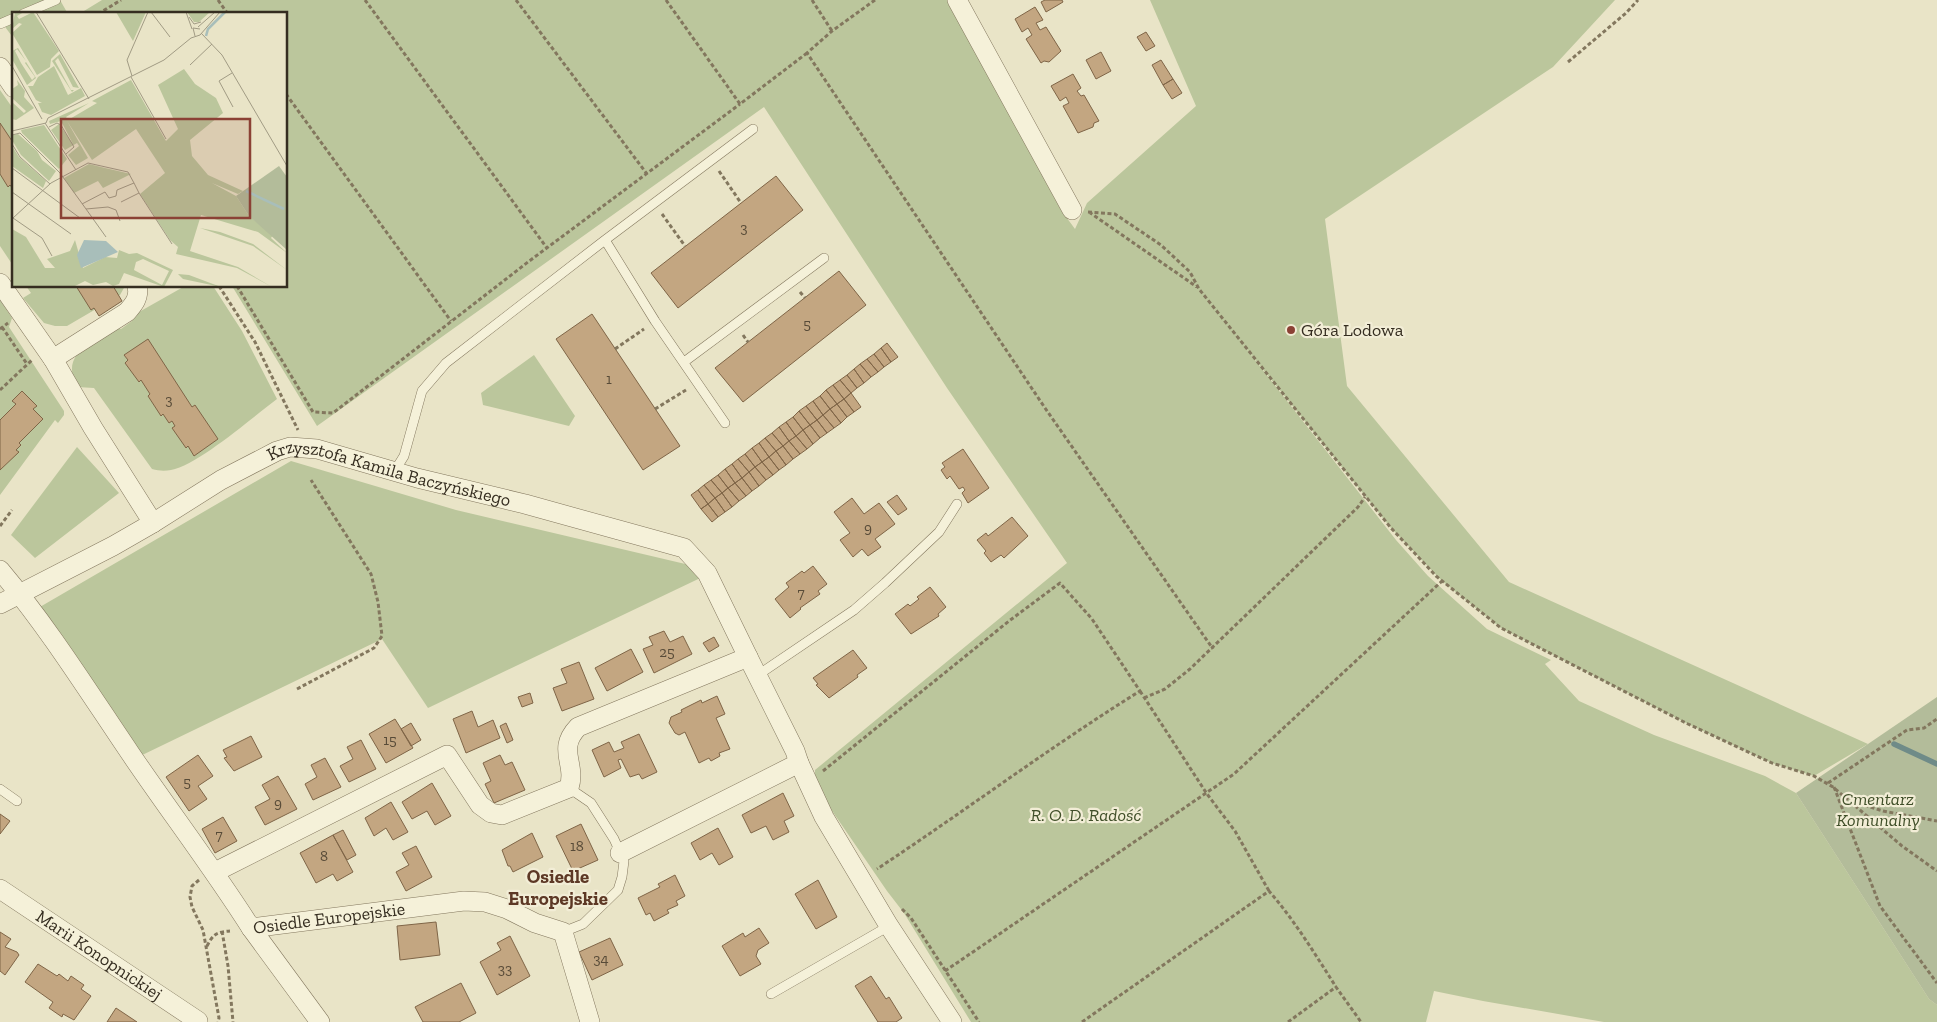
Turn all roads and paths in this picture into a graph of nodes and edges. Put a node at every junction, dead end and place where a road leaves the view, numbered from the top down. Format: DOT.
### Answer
graph roads {
  1 [pos="56,0"];
  2 [pos="121,0"];
  3 [pos="218,0"];
  4 [pos="365,0"];
  5 [pos="516,0"];
  6 [pos="666,0"];
  7 [pos="812,0"];
  8 [pos="875,0"];
  9 [pos="957,0"];
  10 [pos="1638,0"];
  11 [pos="28,12"];
  12 [pos="101,12"];
  13 [pos="227,12"];
  14 [pos="12,19"];
  15 [pos="0,24"];
  16 [pos="832,31"];
  17 [pos="807,53"];
  18 [pos="1568,62"];
  19 [pos="0,67"];
  20 [pos="12,85"];
  21 [pos="288,97"];
  22 [pos="740,104"];
  23 [pos="753,129"];
  24 [pos="711,161"];
  25 [pos="647,174"];
  26 [pos="741,203"];
  27 [pos="654,204"];
  28 [pos="1080,211"];
  29 [pos="605,240"];
  30 [pos="685,246"];
  31 [pos="547,248"];
  32 [pos="824,258"];
  33 [pos="0,283"];
  34 [pos="137,288"];
  35 [pos="220,288"];
  36 [pos="238,288"];
  37 [pos="1199,289"];
  38 [pos="451,321"];
  39 [pos="655,321"];
  40 [pos="2,327"];
  41 [pos="615,349"];
  42 [pos="49,353"];
  43 [pos="684,362"];
  44 [pos="27,364"];
  45 [pos="698,383"];
  46 [pos="0,390"];
  47 [pos="655,410"];
  48 [pos="725,423"];
  49 [pos="306,448"];
  50 [pos="394,472"];
  51 [pos="311,480"];
  52 [pos="1365,497"];
  53 [pos="957,504"];
  54 [pos="12,510"];
  55 [pos="153,523"];
  56 [pos="0,526"];
  57 [pos="0,570"];
  58 [pos="1442,581"];
  59 [pos="20,594"];
  60 [pos="0,604"];
  61 [pos="1213,649"];
  62 [pos="748,657"];
  63 [pos="758,675"];
  64 [pos="297,689"];
  65 [pos="1140,691"];
  66 [pos="1144,698"];
  67 [pos="1937,719"];
  68 [pos="799,763"];
  69 [pos="818,775"];
  70 [pos="1828,783"];
  71 [pos="1833,787"];
  72 [pos="569,788"];
  73 [pos="0,790"];
  74 [pos="1207,794"];
  75 [pos="1849,800"];
  76 [pos="17,802"];
  77 [pos="1937,821"];
  78 [pos="620,853"];
  79 [pos="872,862"];
  80 [pos="877,869"];
  81 [pos="1937,871"];
  82 [pos="215,872"];
  83 [pos="882,877"];
  84 [pos="0,889"];
  85 [pos="1269,892"];
  86 [pos="901,908"];
  87 [pos="889,926"];
  88 [pos="251,928"];
  89 [pos="222,931"];
  90 [pos="563,932"];
  91 [pos="206,947"];
  92 [pos="945,970"];
  93 [pos="1937,983"];
  94 [pos="1336,987"];
  95 [pos="771,994"];
  96 [pos="198,1021"];
  97 [pos="218,1022"];
  98 [pos="233,1022"];
  99 [pos="320,1022"];
  100 [pos="590,1022"];
  101 [pos="952,1022"];
  102 [pos="979,1022"];
  103 [pos="1082,1022"];
  104 [pos="1288,1022"];
  105 [pos="1361,1022"];
  1 -- 11 [label="lane"];
  2 -- 12 [label="path"];
  3 -- 13 [label="path"];
  4 -- 31 [label="path"];
  5 -- 25 [label="path"];
  6 -- 22 [label="path"];
  7 -- 16 [label="path"];
  8 -- 16 [label="path"];
  9 -- 28 [label="street"];
  10 -- 18 [label="path"];
  14 -- 15 [label="lane"];
  16 -- 17 [label="path"];
  17 -- 22 [label="path"];
  17 -- 61 [label="path"];
  19 -- 20 [label="street"];
  21 -- 38 [label="path"];
  22 -- 25 [label="path"];
  23 -- 24 [label="lane"];
  24 -- 26 [label="path"];
  24 -- 27 [label="lane"];
  25 -- 31 [label="path"];
  27 -- 29 [label="lane"];
  27 -- 30 [label="path"];
  28 -- 37 [label="path"];
  28 -- 37 [label="path"];
  29 -- 39 [label="lane"];
  29 -- 50 [label="lane"];
  31 -- 38 [label="path"];
  32 -- 43 [label="lane"];
  33 -- 42 [label="street"];
  34 -- 42 [label="street"];
  35 -- 49 [label="path"];
  36 -- 38 [label="path"];
  37 -- 52 [label="path"];
  39 -- 41 [label="path"];
  39 -- 43 [label="lane"];
  40 -- 44 [label="path"];
  42 -- 44 [label="path"];
  42 -- 55 [label="street"];
  43 -- 45 [label="lane"];
  44 -- 46 [label="path"];
  45 -- 47 [label="path"];
  45 -- 48 [label="lane"];
  49 -- 50 [label="street, Krzysztofa Kamila Baczyńskiego"];
  49 -- 55 [label="street, Krzysztofa Kamila Baczyńskiego"];
  50 -- 62 [label="street, Krzysztofa Kamila Baczyńskiego"];
  51 -- 64 [label="path"];
  52 -- 58 [label="path"];
  52 -- 61 [label="path"];
  53 -- 63 [label="lane"];
  54 -- 56 [label="path"];
  55 -- 59 [label="street, Krzysztofa Kamila Baczyńskiego"];
  57 -- 59 [label="street, Osiedle Europejskie"];
  58 -- 70 [label="path"];
  58 -- 74 [label="path"];
  59 -- 60 [label="street, Krzysztofa Kamila Baczyńskiego"];
  59 -- 82 [label="street, Osiedle Europejskie"];
  61 -- 66 [label="path"];
  62 -- 63 [label="street, Krzysztofa Kamila Baczyńskiego"];
  62 -- 72 [label="street"];
  63 -- 68 [label="street, Krzysztofa Kamila Baczyńskiego"];
  65 -- 66 [label="path"];
  65 -- 69 [label="path"];
  65 -- 80 [label="path"];
  66 -- 74 [label="path"];
  67 -- 70 [label="path"];
  68 -- 78 [label="street"];
  68 -- 87 [label="street, Krzysztofa Kamila Baczyńskiego"];
  70 -- 71 [label="path"];
  71 -- 75 [label="path"];
  71 -- 93 [label="path"];
  72 -- 78 [label="lane"];
  72 -- 82 [label="street"];
  73 -- 76 [label="lane"];
  74 -- 85 [label="path"];
  74 -- 92 [label="path"];
  75 -- 77 [label="path"];
  75 -- 81 [label="path"];
  78 -- 90 [label="lane"];
  79 -- 80 [label="path"];
  80 -- 83 [label="path"];
  82 -- 88 [label="street, Osiedle Europejskie"];
  82 -- 91 [label="path"];
  84 -- 96 [label="street, Marii Konopnickiej"];
  85 -- 94 [label="path"];
  85 -- 103 [label="path"];
  86 -- 92 [label="path"];
  87 -- 95 [label="lane"];
  87 -- 101 [label="street, Krzysztofa Kamila Baczyńskiego"];
  88 -- 89 [label="path"];
  88 -- 90 [label="street, Osiedle Europejskie"];
  88 -- 99 [label="street"];
  89 -- 91 [label="path"];
  89 -- 98 [label="path"];
  90 -- 100 [label="street"];
  91 -- 97 [label="path"];
  92 -- 102 [label="path"];
  94 -- 104 [label="path"];
  94 -- 105 [label="path"];
}
